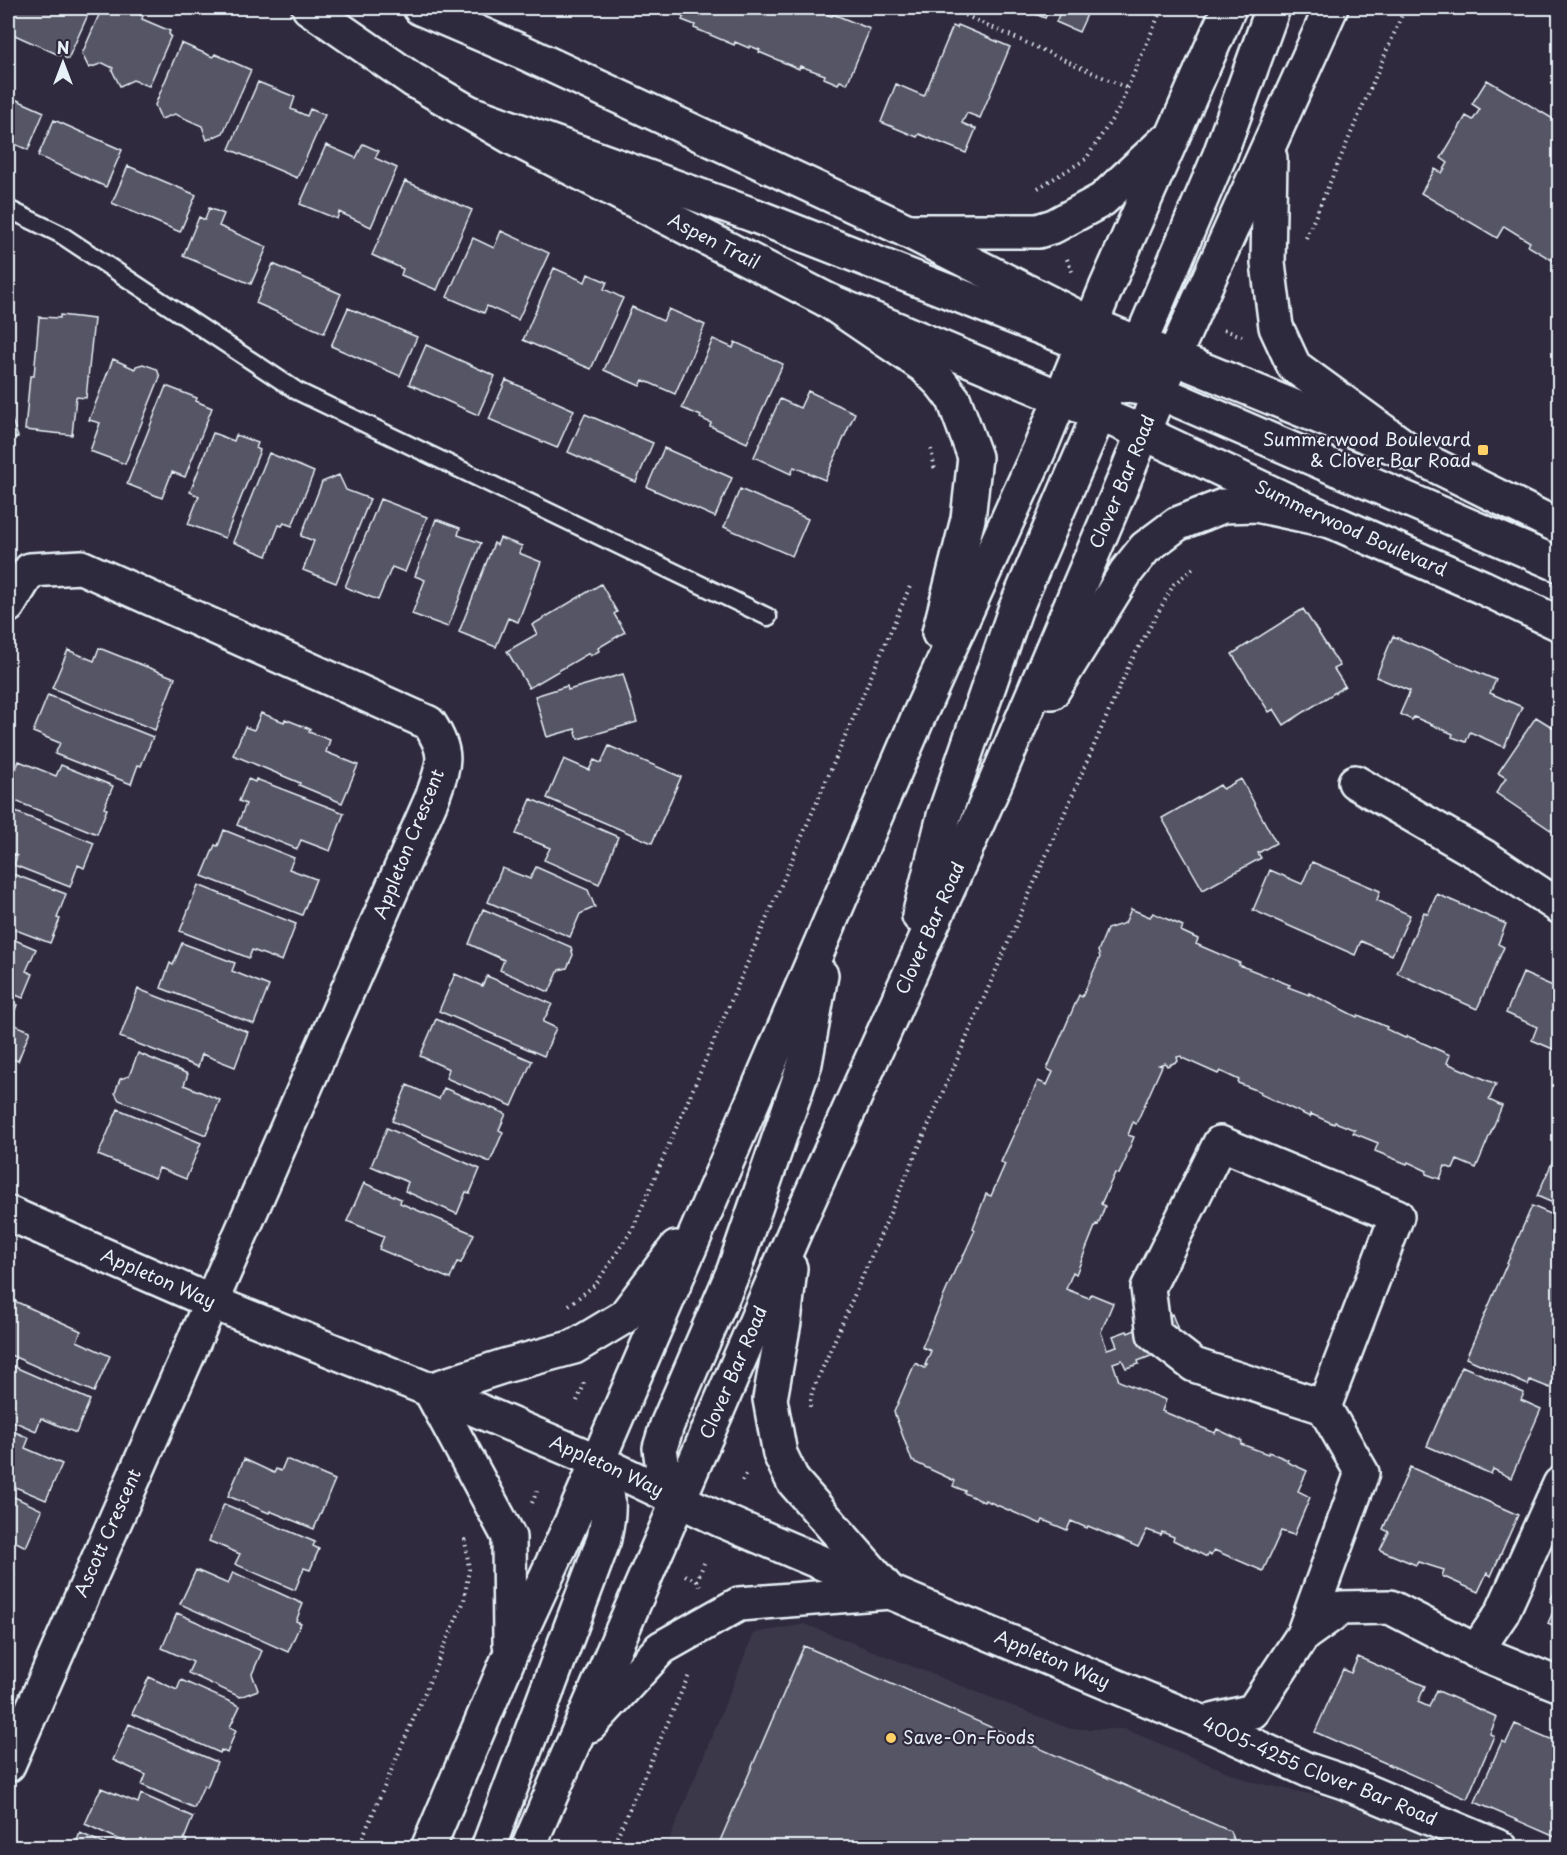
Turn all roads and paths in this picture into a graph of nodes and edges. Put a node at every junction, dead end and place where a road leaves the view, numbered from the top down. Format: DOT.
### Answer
graph roads {
  1 [pos="309,8"];
  2 [pos="420,8"];
  3 [pos="949,8"];
  4 [pos="1162,8"];
  5 [pos="1229,8"];
  6 [pos="1273,8"];
  7 [pos="1331,8"];
  8 [pos="1405,8"];
  9 [pos="1127,88"];
  10 [pos="468,112"];
  11 [pos="1173,133"];
  12 [pos="1270,144"];
  13 [pos="1038,188"];
  14 [pos="8,208"];
  15 [pos="908,231"];
  16 [pos="1305,241"];
  17 [pos="827,300"];
  18 [pos="1217,328"];
  19 [pos="1239,337"];
  20 [pos="1092,340"];
  21 [pos="1173,358"];
  22 [pos="1121,377"];
  23 [pos="1159,392"];
  24 [pos="1060,398"];
  25 [pos="1142,432"];
  26 [pos="931,449"];
  27 [pos="1420,458"];
  28 [pos="936,477"];
  29 [pos="1331,521"];
  30 [pos="1560,527"];
  31 [pos="1560,565"];
  32 [pos="1196,566"];
  33 [pos="915,575"];
  34 [pos="8,606"];
  35 [pos="768,617"];
  36 [pos="1560,624"];
  37 [pos="917,720"];
  38 [pos="1355,782"];
  39 [pos="994,786"];
  40 [pos="1560,907"];
  41 [pos="832,916"];
  42 [pos="900,997"];
  43 [pos="708,1205"];
  44 [pos="8,1213"];
  45 [pos="795,1231"];
  46 [pos="210,1301"];
  47 [pos="565,1308"];
  48 [pos="584,1385"];
  49 [pos="430,1390"];
  50 [pos="577,1401"];
  51 [pos="1324,1407"];
  52 [pos="810,1413"];
  53 [pos="597,1461"];
  54 [pos="750,1467"];
  55 [pos="742,1481"];
  56 [pos="1560,1484"];
  57 [pos="537,1491"];
  58 [pos="679,1501"];
  59 [pos="531,1506"];
  60 [pos="474,1535"];
  61 [pos="704,1563"];
  62 [pos="697,1581"];
  63 [pos="890,1592"];
  64 [pos="1303,1635"];
  65 [pos="1476,1652"];
  66 [pos="510,1655"];
  67 [pos="690,1674"];
  68 [pos="1560,1685"];
  69 [pos="1204,1723"];
  70 [pos="573,1744"];
  71 [pos="8,1765"];
  72 [pos="358,1848"];
  73 [pos="428,1848"];
  74 [pos="488,1848"];
  75 [pos="528,1848"];
  76 [pos="612,1848"];
  77 [pos="1500,1848"];
  1 -- 10 [label="main road, Aspen Trail"];
  2 -- 15 [label="main road"];
  3 -- 9 [label="path"];
  4 -- 9 [label="path"];
  5 -- 11 [label="main road"];
  6 -- 22 [label="main road"];
  7 -- 12 [label="main road, Clover Bar Road"];
  8 -- 16 [label="path"];
  9 -- 13 [label="path"];
  10 -- 17 [label="main road, Aspen Trail"];
  10 -- 20 [label="main road"];
  11 -- 15 [label="main road"];
  11 -- 20 [label="main road"];
  12 -- 21 [label="main road, Clover Bar Road"];
  12 -- 27 [label="main road"];
  14 -- 35 [label="lane"];
  15 -- 20 [label="main road"];
  17 -- 24 [label="main road, Aspen Trail"];
  17 -- 37 [label="main road"];
  18 -- 19 [label="path"];
  20 -- 22 [label="main road"];
  20 -- 22 [label="main road"];
  20 -- 24 [label="main road"];
  21 -- 22 [label="main road"];
  21 -- 23 [label="main road, Clover Bar Road"];
  21 -- 27 [label="main road"];
  22 -- 23 [label="main road"];
  22 -- 24 [label="main road"];
  22 -- 25 [label="main road"];
  22 -- 42 [label="main road"];
  23 -- 25 [label="main road, Clover Bar Road"];
  23 -- 31 [label="main road"];
  24 -- 37 [label="main road"];
  25 -- 29 [label="main road, Summerwood Boulevard"];
  25 -- 39 [label="main road, Clover Bar Road"];
  26 -- 28 [label="path"];
  27 -- 30 [label="main road"];
  29 -- 36 [label="main road, Summerwood Boulevard"];
  29 -- 39 [label="main road"];
  32 -- 52 [label="path"];
  33 -- 47 [label="path"];
  34 -- 46 [label="main road, Appleton Crescent"];
  37 -- 41 [label="main road"];
  38 -- 40 [label="main road"];
  39 -- 42 [label="main road, Clover Bar Road"];
  41 -- 43 [label="main road"];
  41 -- 58 [label="main road"];
  42 -- 45 [label="main road, Clover Bar Road"];
  43 -- 49 [label="main road"];
  43 -- 53 [label="main road"];
  44 -- 46 [label="main road, Appleton Way"];
  45 -- 58 [label="main road, Clover Bar Road"];
  45 -- 63 [label="main road"];
  46 -- 49 [label="main road, Appleton Way"];
  46 -- 71 [label="main road, Ascott Crescent"];
  48 -- 50 [label="path"];
  49 -- 53 [label="main road, Appleton Way"];
  49 -- 66 [label="main road"];
  51 -- 51 [label="main road"];
  51 -- 64 [label="main road, 4005-4255 Clover Bar Road"];
  53 -- 58 [label="main road, Appleton Way"];
  53 -- 66 [label="main road"];
  53 -- 74 [label="main road"];
  54 -- 55 [label="path"];
  56 -- 65 [label="main road"];
  57 -- 59 [label="path"];
  58 -- 63 [label="main road, Appleton Way"];
  58 -- 70 [label="main road, Clover Bar Road"];
  60 -- 72 [label="path"];
  61 -- 62 [label="path"];
  63 -- 69 [label="main road, Appleton Way"];
  63 -- 70 [label="main road"];
  64 -- 65 [label="main road, 4005-4255 Clover Bar Road"];
  64 -- 69 [label="main road, 4005-4255 Clover Bar Road"];
  65 -- 68 [label="main road"];
  66 -- 73 [label="main road"];
  67 -- 76 [label="path"];
  69 -- 77 [label="main road, 4005-4255 Clover Bar Road"];
  70 -- 75 [label="main road, Clover Bar Road"];
}
